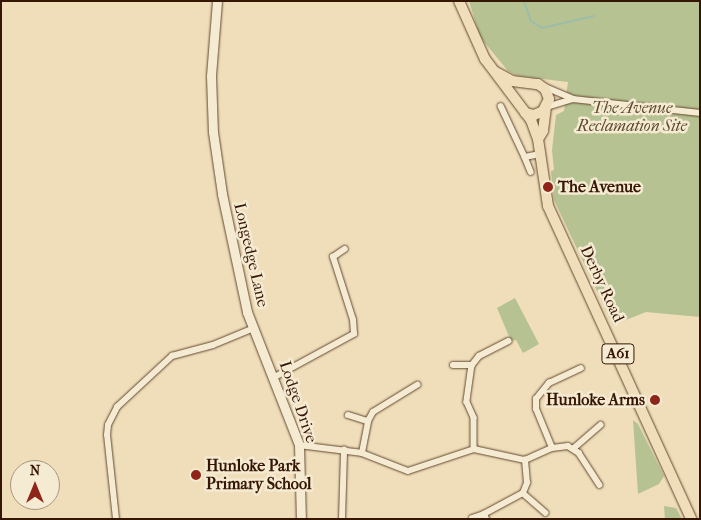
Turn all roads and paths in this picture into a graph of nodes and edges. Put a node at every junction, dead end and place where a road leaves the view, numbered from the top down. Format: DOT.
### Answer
graph roads {
  1 [pos="217,1"];
  2 [pos="459,1"];
  3 [pos="493,70"];
  4 [pos="529,84"];
  5 [pos="542,85"];
  6 [pos="573,99"];
  7 [pos="501,106"];
  8 [pos="546,107"];
  9 [pos="521,109"];
  10 [pos="700,114"];
  11 [pos="538,139"];
  12 [pos="540,154"];
  13 [pos="524,157"];
  14 [pos="530,172"];
  15 [pos="345,249"];
  16 [pos="254,328"];
  17 [pos="508,341"];
  18 [pos="453,364"];
  19 [pos="472,365"];
  20 [pos="581,368"];
  21 [pos="275,377"];
  22 [pos="417,385"];
  23 [pos="348,415"];
  24 [pos="368,421"];
  25 [pos="600,425"];
  26 [pos="299,445"];
  27 [pos="552,448"];
  28 [pos="574,448"];
  29 [pos="474,449"];
  30 [pos="344,450"];
  31 [pos="362,453"];
  32 [pos="525,460"];
  33 [pos="600,485"];
  34 [pos="523,492"];
  35 [pos="546,513"];
  36 [pos="485,517"];
  37 [pos="472,518"];
  38 [pos="116,519"];
  39 [pos="300,519"];
  40 [pos="342,519"];
  41 [pos="691,519"];
  1 -- 16 [label="street, Longedge Lane"];
  2 -- 3 [label="highway, Derby Road / A61"];
  3 -- 4 [label="highway, Derby Road / A61"];
  3 -- 9 [label="highway, Derby Road / A61"];
  4 -- 5 [label="highway"];
  4 -- 9 [label="highway"];
  5 -- 6 [label="street"];
  5 -- 8 [label="highway"];
  6 -- 8 [label="street"];
  6 -- 10 [label="street"];
  7 -- 13 [label="street"];
  8 -- 9 [label="highway"];
  8 -- 11 [label="highway, Derby Road / A61"];
  9 -- 11 [label="highway, Derby Road / A61"];
  11 -- 12 [label="highway, Derby Road / A61"];
  12 -- 13 [label="street"];
  12 -- 41 [label="highway, Derby Road / A61"];
  13 -- 14 [label="street"];
  15 -- 21 [label="street"];
  16 -- 21 [label="street, Lodge Drive"];
  16 -- 38 [label="street, Longedge Lane"];
  17 -- 19 [label="street"];
  18 -- 19 [label="street"];
  19 -- 29 [label="street"];
  20 -- 27 [label="street"];
  21 -- 26 [label="street, Lodge Drive"];
  22 -- 24 [label="street"];
  23 -- 24 [label="street"];
  24 -- 31 [label="street"];
  25 -- 28 [label="street"];
  26 -- 30 [label="street"];
  26 -- 39 [label="street, Lodge Drive"];
  27 -- 28 [label="street"];
  27 -- 32 [label="street"];
  28 -- 33 [label="street"];
  29 -- 31 [label="street"];
  29 -- 32 [label="street"];
  30 -- 31 [label="street"];
  30 -- 40 [label="street"];
  32 -- 34 [label="street"];
  34 -- 35 [label="street"];
  34 -- 36 [label="street"];
  36 -- 37 [label="street"];
}
